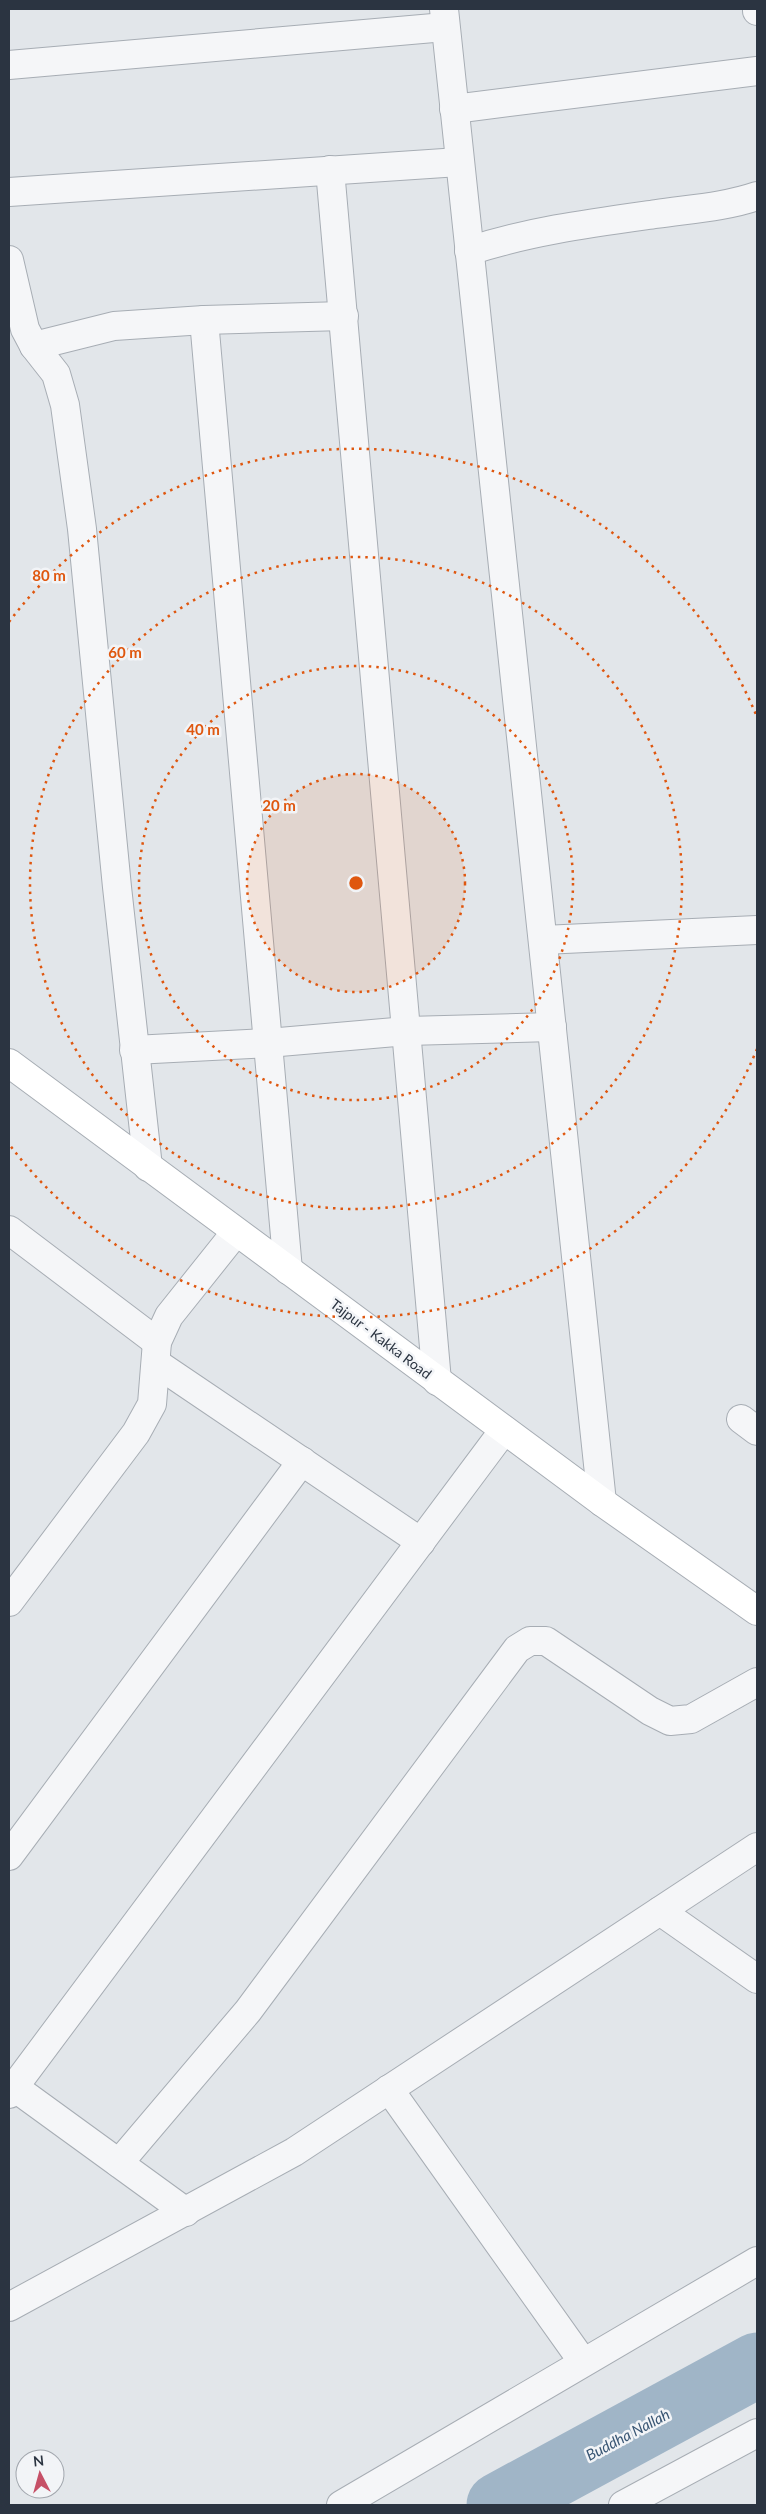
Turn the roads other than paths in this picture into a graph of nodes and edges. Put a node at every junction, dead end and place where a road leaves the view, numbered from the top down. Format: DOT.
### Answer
graph roads {
  1 [pos="444,18"];
  2 [pos="9,65"];
  3 [pos="757,71"];
  4 [pos="454,109"];
  5 [pos="459,162"];
  6 [pos="330,170"];
  7 [pos="9,192"];
  8 [pos="757,196"];
  9 [pos="469,251"];
  10 [pos="9,260"];
  11 [pos="344,316"];
  12 [pos="204,320"];
  13 [pos="34,346"];
  14 [pos="757,930"];
  15 [pos="543,940"];
  16 [pos="552,1027"];
  17 [pos="407,1031"];
  18 [pos="268,1043"];
  19 [pos="134,1050"];
  20 [pos="9,1063"];
  21 [pos="148,1167"];
  22 [pos="9,1230"];
  23 [pos="236,1232"];
  24 [pos="288,1270"];
  25 [pos="156,1352"];
  26 [pos="437,1381"];
  27 [pos="504,1430"];
  28 [pos="302,1461"];
  29 [pos="602,1502"];
  30 [pos="421,1542"];
  31 [pos="9,1602"];
  32 [pos="757,1611"];
  33 [pos="757,1682"];
  34 [pos="757,1847"];
  35 [pos="9,1856"];
  36 [pos="660,1911"];
  37 [pos="757,1979"];
  38 [pos="389,2090"];
  39 [pos="11,2091"];
  40 [pos="119,2163"];
  41 [pos="186,2212"];
  42 [pos="757,2261"];
  43 [pos="9,2307"];
  44 [pos="583,2362"];
  45 [pos="757,2433"];
  46 [pos="341,2505"];
  47 [pos="623,2505"];
  1 -- 2 [label="street"];
  1 -- 4 [label="street"];
  3 -- 4 [label="street"];
  4 -- 5 [label="street"];
  5 -- 6 [label="street"];
  5 -- 9 [label="street"];
  6 -- 7 [label="street"];
  6 -- 11 [label="street"];
  8 -- 9 [label="street"];
  9 -- 15 [label="street"];
  10 -- 13 [label="street"];
  11 -- 12 [label="street"];
  11 -- 17 [label="street"];
  12 -- 13 [label="street"];
  12 -- 18 [label="street"];
  13 -- 19 [label="street"];
  14 -- 15 [label="street"];
  15 -- 16 [label="street"];
  16 -- 17 [label="street"];
  16 -- 29 [label="street"];
  17 -- 18 [label="street"];
  17 -- 26 [label="street"];
  18 -- 19 [label="street"];
  18 -- 24 [label="street"];
  19 -- 21 [label="street"];
  20 -- 21 [label="street, Tajpur - Kakka Road"];
  21 -- 23 [label="street, Tajpur - Kakka Road"];
  22 -- 25 [label="street"];
  23 -- 24 [label="street, Tajpur - Kakka Road"];
  23 -- 25 [label="street"];
  24 -- 26 [label="street, Tajpur - Kakka Road"];
  25 -- 28 [label="street"];
  25 -- 31 [label="street"];
  26 -- 27 [label="street, Tajpur - Kakka Road"];
  27 -- 29 [label="street, Tajpur - Kakka Road"];
  27 -- 30 [label="street"];
  28 -- 30 [label="street"];
  28 -- 35 [label="street"];
  29 -- 32 [label="street, Tajpur - Kakka Road"];
  30 -- 39 [label="street"];
  33 -- 40 [label="street"];
  34 -- 36 [label="street"];
  36 -- 37 [label="street"];
  36 -- 38 [label="street"];
  38 -- 41 [label="street"];
  38 -- 44 [label="street"];
  39 -- 40 [label="street"];
  40 -- 41 [label="street"];
  41 -- 43 [label="street"];
  42 -- 44 [label="street"];
  44 -- 46 [label="street"];
  45 -- 47 [label="street"];
}
